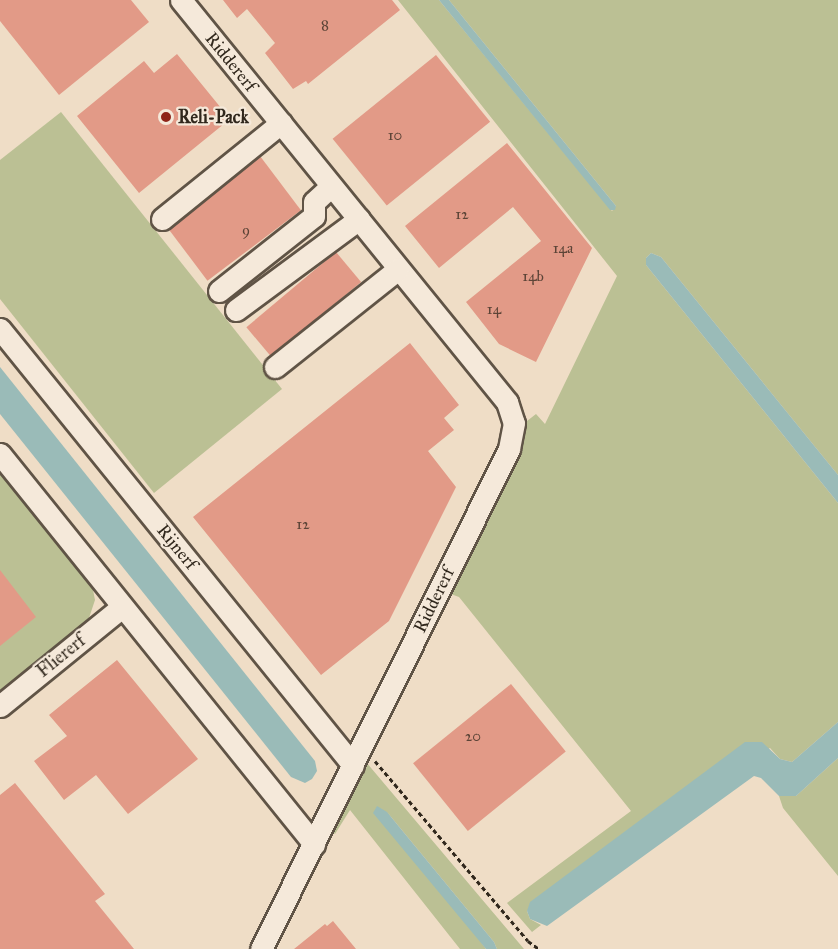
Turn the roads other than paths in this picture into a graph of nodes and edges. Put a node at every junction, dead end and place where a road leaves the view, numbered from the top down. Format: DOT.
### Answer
graph roads {
  1 [pos="181,0"];
  2 [pos="281,123"];
  3 [pos="331,186"];
  4 [pos="162,219"];
  5 [pos="358,219"];
  6 [pos="398,269"];
  7 [pos="219,291"];
  8 [pos="236,310"];
  9 [pos="0,329"];
  10 [pos="275,367"];
  11 [pos="0,454"];
  12 [pos="122,607"];
  13 [pos="0,706"];
  14 [pos="357,756"];
  15 [pos="314,844"];
  16 [pos="261,949"];
  1 -- 2 [label="street, Riddererf"];
  2 -- 3 [label="street, Riddererf"];
  2 -- 4 [label="street"];
  3 -- 5 [label="street, Riddererf"];
  3 -- 7 [label="street"];
  5 -- 6 [label="street, Riddererf"];
  5 -- 8 [label="street"];
  6 -- 10 [label="street"];
  6 -- 14 [label="street, Riddererf"];
  9 -- 14 [label="street, Rijnerf"];
  11 -- 12 [label="street"];
  12 -- 13 [label="street, Fliererf"];
  12 -- 15 [label="street"];
  14 -- 15 [label="street, Riddererf"];
  15 -- 16 [label="street, Riddererf"];
}
